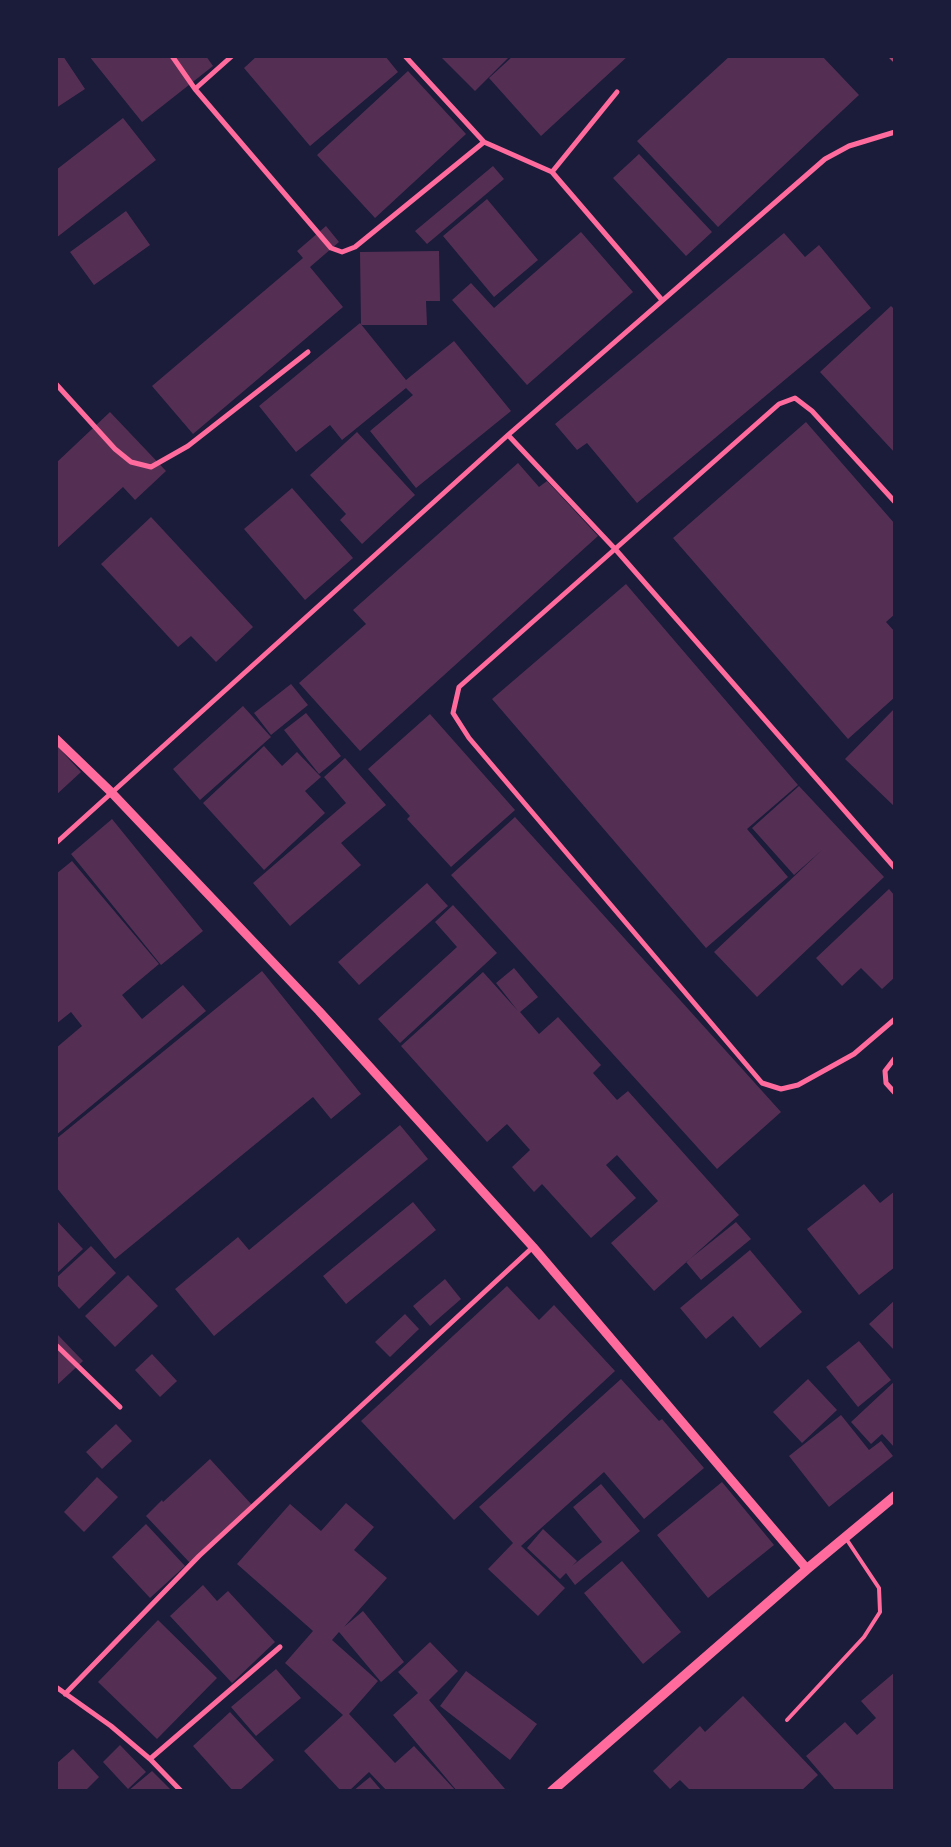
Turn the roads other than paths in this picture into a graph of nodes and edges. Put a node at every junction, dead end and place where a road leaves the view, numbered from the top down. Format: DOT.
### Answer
graph roads {
  1 [pos="172,56"];
  2 [pos="232,56"];
  3 [pos="405,56"];
  4 [pos="195,88"];
  5 [pos="617,92"];
  6 [pos="895,132"];
  7 [pos="484,142"];
  8 [pos="552,172"];
  9 [pos="662,300"];
  10 [pos="308,352"];
  11 [pos="56,384"];
  12 [pos="508,436"];
  13 [pos="895,502"];
  14 [pos="616,550"];
  15 [pos="56,739"];
  16 [pos="111,792"];
  17 [pos="56,843"];
  18 [pos="895,868"];
  19 [pos="895,1020"];
  20 [pos="895,1058"];
  21 [pos="895,1093"];
  22 [pos="533,1247"];
  23 [pos="56,1345"];
  24 [pos="120,1407"];
  25 [pos="895,1496"];
  26 [pos="845,1538"];
  27 [pos="807,1570"];
  28 [pos="280,1647"];
  29 [pos="56,1687"];
  30 [pos="65,1694"];
  31 [pos="787,1720"];
  32 [pos="150,1759"];
  33 [pos="181,1791"];
  34 [pos="552,1791"];
  1 -- 4 [label="street"];
  2 -- 4 [label="street"];
  3 -- 7 [label="street"];
  4 -- 7 [label="street"];
  5 -- 8 [label="street"];
  6 -- 9 [label="street"];
  7 -- 8 [label="street"];
  8 -- 9 [label="street"];
  9 -- 12 [label="street"];
  10 -- 11 [label="street"];
  12 -- 14 [label="street"];
  12 -- 16 [label="street"];
  13 -- 14 [label="street"];
  14 -- 18 [label="street"];
  14 -- 19 [label="street"];
  15 -- 16 [label="street"];
  16 -- 17 [label="street"];
  16 -- 22 [label="street"];
  20 -- 21 [label="street"];
  22 -- 27 [label="street"];
  22 -- 30 [label="street"];
  23 -- 24 [label="street"];
  25 -- 26 [label="main road"];
  26 -- 27 [label="main road"];
  26 -- 31 [label="lane"];
  27 -- 34 [label="main road"];
  28 -- 32 [label="street"];
  29 -- 30 [label="street"];
  30 -- 32 [label="street"];
  32 -- 33 [label="street"];
}
